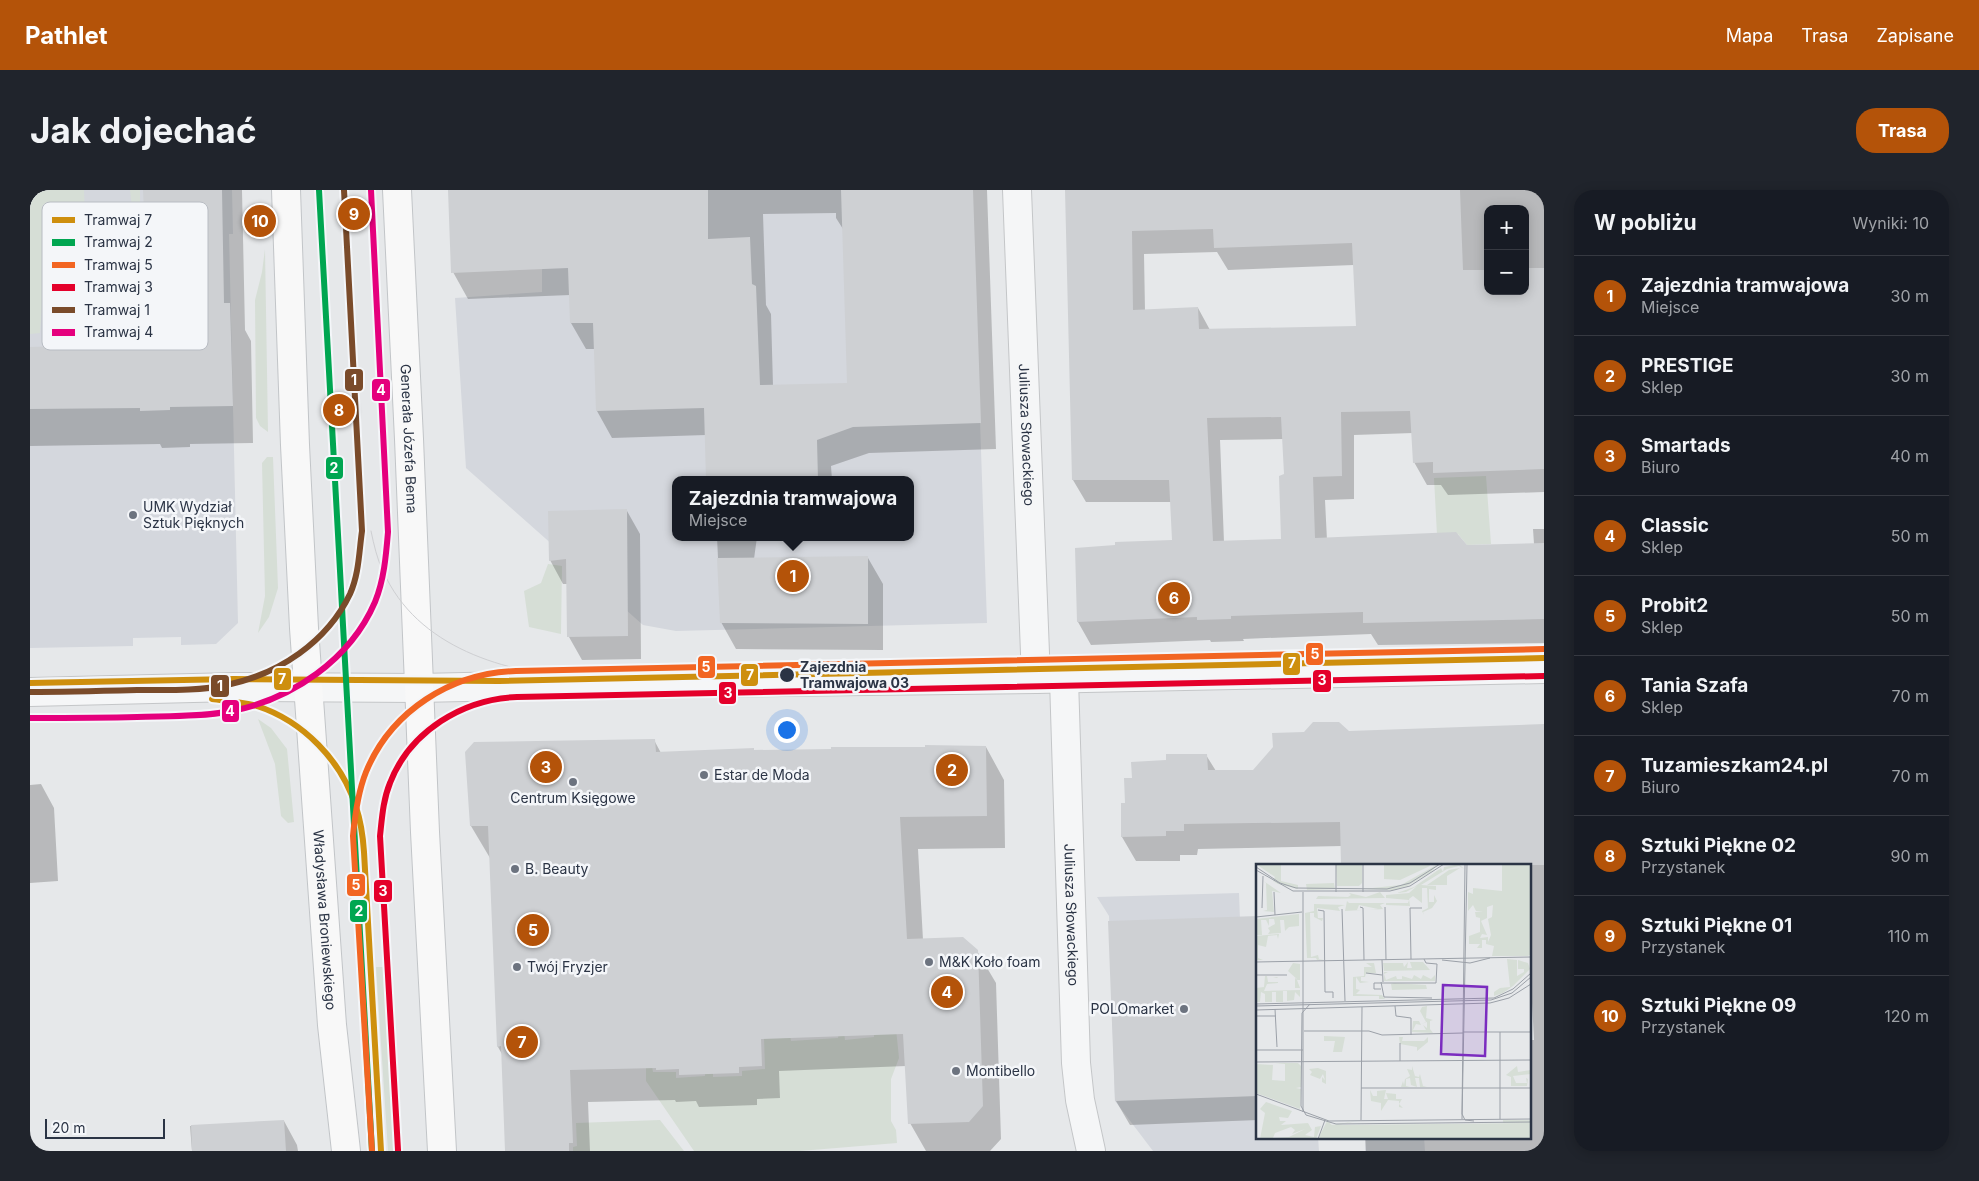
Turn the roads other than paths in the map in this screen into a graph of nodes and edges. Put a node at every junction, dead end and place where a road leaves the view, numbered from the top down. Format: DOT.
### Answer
graph roads {
  1 [pos="286,190"];
  2 [pos="396,190"];
  3 [pos="1017,190"];
  4 [pos="1544,669"];
  5 [pos="1036,679"];
  6 [pos="1064,679"];
  7 [pos="309,688"];
  8 [pos="419,688"];
  9 [pos="30,692"];
  10 [pos="346,1151"];
  11 [pos="442,1151"];
  12 [pos="1091,1151"];
  1 -- 7 [label="main road"];
  2 -- 8 [label="main road, Generała Józefa Bema"];
  3 -- 5 [label="street, Juliusza Słowackiego"];
  4 -- 6 [label="street"];
  5 -- 6 [label="street"];
  5 -- 8 [label="street"];
  6 -- 12 [label="street, Juliusza Słowackiego"];
  7 -- 8 [label="street"];
  7 -- 9 [label="street"];
  7 -- 10 [label="main road, Władysława Broniewskiego"];
  8 -- 11 [label="main road"];
}
